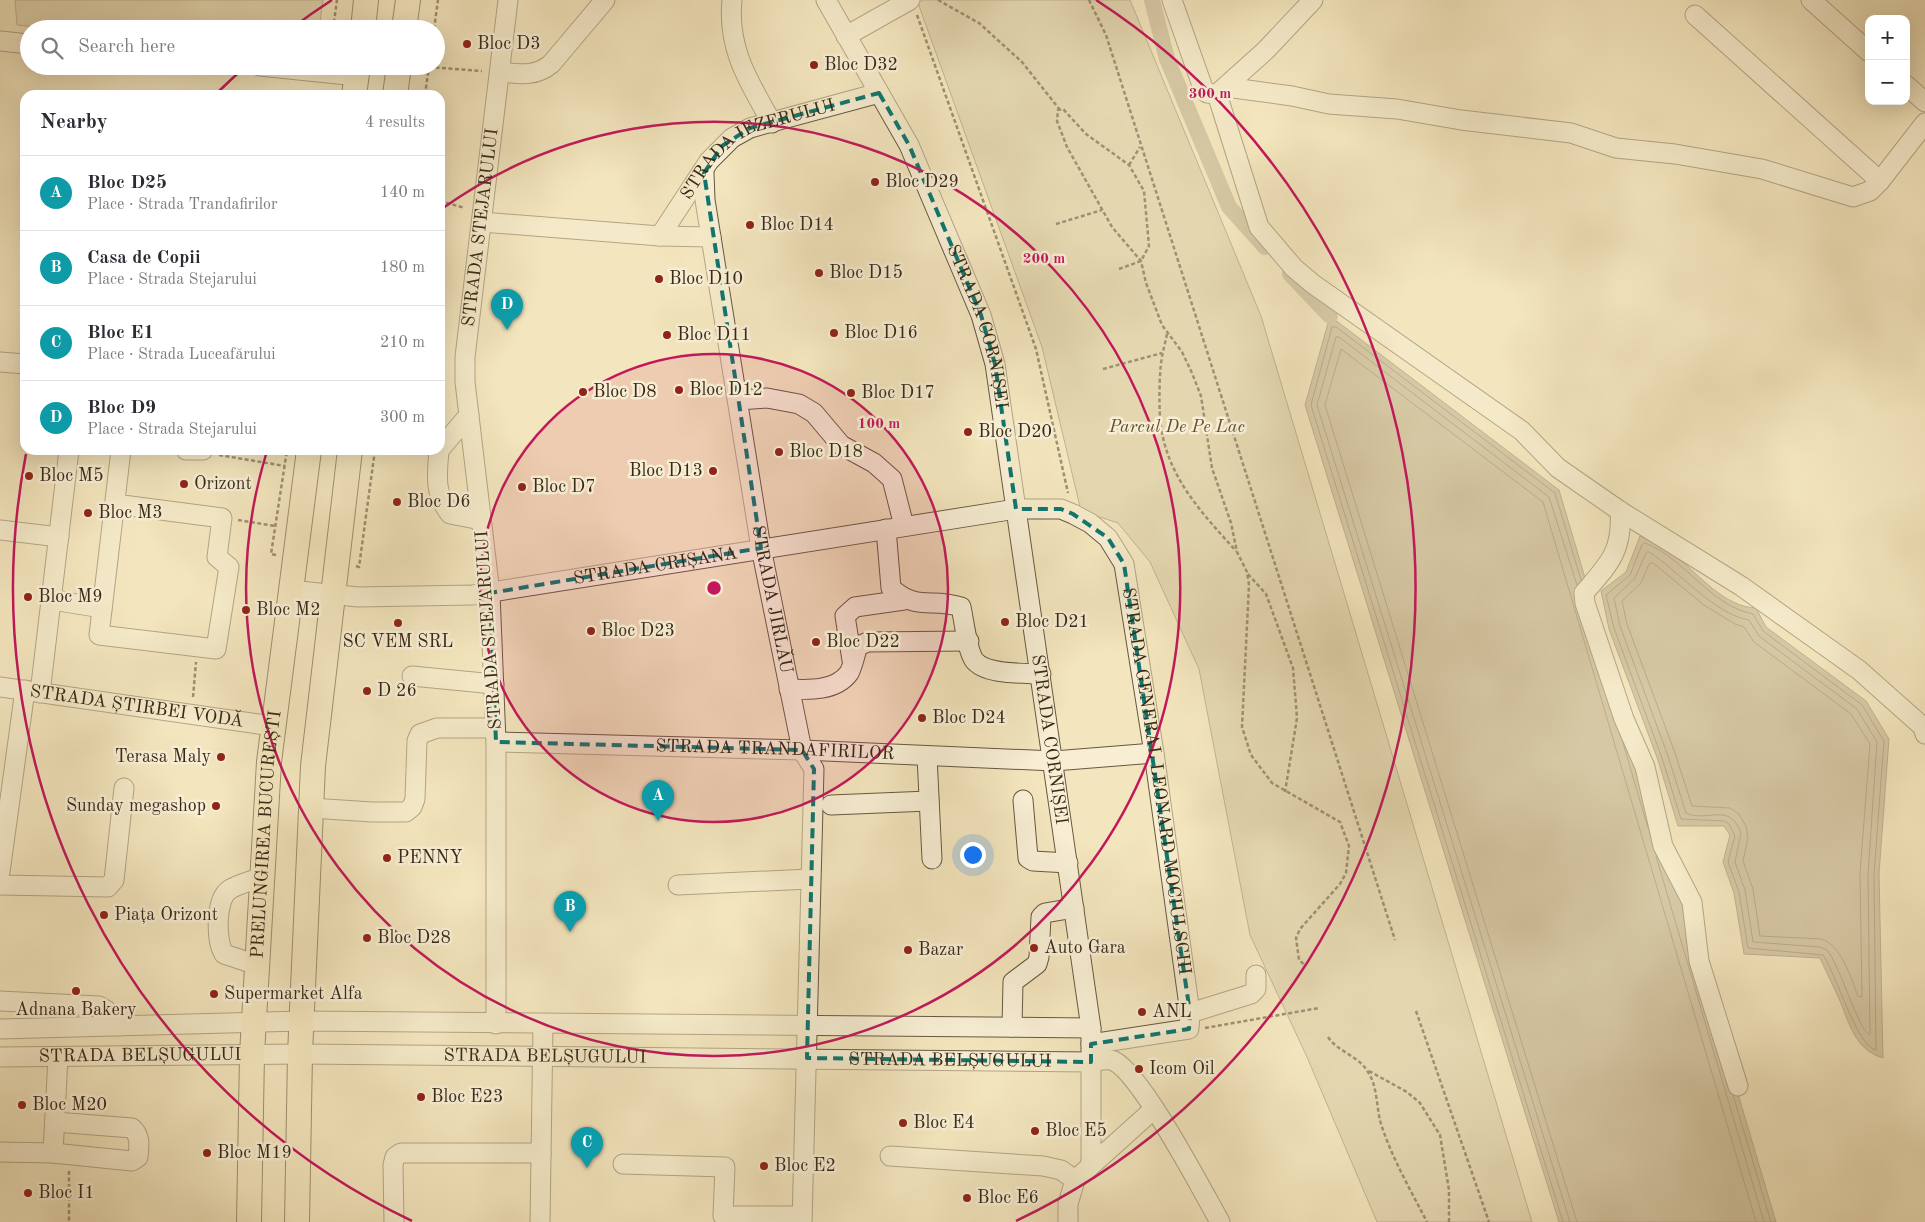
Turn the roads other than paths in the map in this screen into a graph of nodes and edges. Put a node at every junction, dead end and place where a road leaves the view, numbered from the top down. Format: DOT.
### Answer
graph roads {
  1 [pos="366,0"];
  2 [pos="408,0"];
  3 [pos="508,0"];
  4 [pos="605,0"];
  5 [pos="732,0"];
  6 [pos="826,0"];
  7 [pos="1172,0"];
  8 [pos="1313,0"];
  9 [pos="1810,0"];
  10 [pos="912,5"];
  11 [pos="1695,16"];
  12 [pos="364,20"];
  13 [pos="405,20"];
  14 [pos="846,36"];
  15 [pos="0,41"];
  16 [pos="20,43"];
  17 [pos="1865,48"];
  18 [pos="501,72"];
  19 [pos="326,75"];
  20 [pos="398,75"];
  21 [pos="356,79"];
  22 [pos="1910,89"];
  23 [pos="396,90"];
  24 [pos="1221,90"];
  25 [pos="879,92"];
  26 [pos="1925,102"];
  27 [pos="772,122"];
  28 [pos="1925,123"];
  29 [pos="704,173"];
  30 [pos="1880,181"];
  31 [pos="483,217"];
  32 [pos="660,236"];
  33 [pos="711,237"];
  34 [pos="0,362"];
  35 [pos="20,364"];
  36 [pos="738,400"];
  37 [pos="469,415"];
  38 [pos="445,444"];
  39 [pos="68,455"];
  40 [pos="120,455"];
  41 [pos="349,455"];
  42 [pos="439,455"];
  43 [pos="307,460"];
  44 [pos="115,504"];
  45 [pos="1016,510"];
  46 [pos="1620,511"];
  47 [pos="481,520"];
  48 [pos="895,528"];
  49 [pos="0,530"];
  50 [pos="59,537"];
  51 [pos="761,548"];
  52 [pos="290,590"];
  53 [pos="490,593"];
  54 [pos="332,596"];
  55 [pos="52,600"];
  56 [pos="904,600"];
  57 [pos="102,608"];
  58 [pos="969,641"];
  59 [pos="852,660"];
  60 [pos="1041,674"];
  61 [pos="412,676"];
  62 [pos="494,684"];
  63 [pos="0,687"];
  64 [pos="789,689"];
  65 [pos="33,692"];
  66 [pos="273,726"];
  67 [pos="1925,734"];
  68 [pos="496,735"];
  69 [pos="802,750"];
  70 [pos="1154,753"];
  71 [pos="927,756"];
  72 [pos="1054,761"];
  73 [pos="124,788"];
  74 [pos="1023,800"];
  75 [pos="929,801"];
  76 [pos="831,805"];
  77 [pos="311,808"];
  78 [pos="932,859"];
  79 [pos="1068,863"];
  80 [pos="0,872"];
  81 [pos="262,877"];
  82 [pos="810,879"];
  83 [pos="0,885"];
  84 [pos="678,885"];
  85 [pos="1074,908"];
  86 [pos="257,965"];
  87 [pos="1256,975"];
  88 [pos="0,1001"];
  89 [pos="302,1021"];
  90 [pos="1190,1021"];
  91 [pos="254,1022"];
  92 [pos="496,1024"];
  93 [pos="543,1025"];
  94 [pos="119,1026"];
  95 [pos="808,1027"];
  96 [pos="1012,1028"];
  97 [pos="0,1029"];
  98 [pos="1091,1044"];
  99 [pos="252,1054"];
  100 [pos="300,1054"];
  101 [pos="542,1055"];
  102 [pos="58,1056"];
  103 [pos="0,1057"];
  104 [pos="807,1058"];
  105 [pos="1738,1086"];
  106 [pos="1154,1109"];
  107 [pos="55,1122"];
  108 [pos="0,1152"];
  109 [pos="53,1153"];
  110 [pos="541,1153"];
  111 [pos="890,1156"];
  112 [pos="623,1164"];
  113 [pos="1091,1165"];
  114 [pos="1076,1180"];
  115 [pos="802,1219"];
  116 [pos="249,1222"];
  117 [pos="297,1222"];
  118 [pos="394,1222"];
  119 [pos="540,1222"];
  120 [pos="1068,1222"];
  121 [pos="1220,1222"];
  1 -- 12 [label="main road"];
  2 -- 13 [label="main road"];
  3 -- 18 [label="street, STRADA STEJARULUI"];
  4 -- 18 [label="street"];
  5 -- 27 [label="street"];
  6 -- 14 [label="street, STRADA CORNIȘEI"];
  7 -- 24 [label="street"];
  8 -- 24 [label="street"];
  9 -- 17 [label="street"];
  10 -- 14 [label="street"];
  11 -- 30 [label="street"];
  14 -- 25 [label="street, STRADA CORNIȘEI"];
  15 -- 16 [label="street"];
  18 -- 31 [label="street, STRADA STEJARULUI"];
  19 -- 21 [label="street"];
  20 -- 23 [label="main road"];
  22 -- 26 [label="street"];
  24 -- 30 [label="street"];
  24 -- 46 [label="street"];
  25 -- 27 [label="street, STRADA IEZERULUI"];
  25 -- 45 [label="street, STRADA CORNIȘEI"];
  27 -- 29 [label="street, STRADA IEZERULUI"];
  28 -- 30 [label="street"];
  29 -- 32 [label="street, STRADA IEZERULUI"];
  29 -- 33 [label="street, STRADA JIRLĂU"];
  31 -- 32 [label="street, STRADA IEZERULUI"];
  31 -- 37 [label="street, STRADA STEJARULUI"];
  32 -- 33 [label="street, STRADA IEZERULUI"];
  33 -- 36 [label="street, STRADA JIRLĂU"];
  34 -- 35 [label="street"];
  36 -- 48 [label="street"];
  36 -- 51 [label="street, STRADA JIRLĂU"];
  37 -- 38 [label="street"];
  37 -- 47 [label="street, STRADA STEJARULUI"];
  39 -- 50 [label="street"];
  40 -- 44 [label="street"];
  41 -- 54 [label="main road"];
  42 -- 47 [label="street"];
  43 -- 52 [label="main road, PRELUNGIREA BUCUREȘTI"];
  44 -- 57 [label="street"];
  44 -- 57 [label="street"];
  45 -- 48 [label="street, STRADA CRIȘANA"];
  45 -- 60 [label="street, STRADA CORNIȘEI"];
  45 -- 70 [label="street, STRADA GENERAL LEONARD MOCIULSCHI"];
  46 -- 67 [label="street"];
  46 -- 105 [label="street"];
  47 -- 53 [label="street, STRADA STEJARULUI"];
  48 -- 51 [label="street, STRADA CRIȘANA"];
  48 -- 56 [label="street"];
  49 -- 50 [label="street"];
  50 -- 55 [label="street"];
  51 -- 53 [label="street, STRADA CRIȘANA"];
  51 -- 64 [label="street, STRADA JIRLĂU"];
  52 -- 54 [label="street, STRADA CRIȘANA"];
  52 -- 66 [label="main road, PRELUNGIREA BUCUREȘTI"];
  53 -- 54 [label="street, STRADA CRIȘANA"];
  53 -- 62 [label="street, STRADA STEJARULUI"];
  54 -- 77 [label="main road"];
  55 -- 57 [label="street"];
  55 -- 65 [label="street"];
  56 -- 58 [label="street"];
  56 -- 59 [label="street"];
  58 -- 59 [label="street"];
  58 -- 60 [label="street"];
  59 -- 64 [label="street"];
  60 -- 72 [label="street, STRADA CORNIȘEI"];
  61 -- 62 [label="street"];
  62 -- 68 [label="street, STRADA STEJARULUI"];
  63 -- 65 [label="street, STRADA ȘTIRBEI VODĂ"];
  64 -- 69 [label="street, STRADA JIRLĂU"];
  65 -- 66 [label="street, STRADA ȘTIRBEI VODĂ"];
  65 -- 80 [label="street"];
  66 -- 81 [label="main road, PRELUNGIREA BUCUREȘTI"];
  68 -- 69 [label="street, STRADA TRANDAFIRILOR"];
  68 -- 77 [label="street, STRADA TRANDAFIRILOR"];
  68 -- 92 [label="street, STRADA STEJARULUI"];
  69 -- 71 [label="street, STRADA TRANDAFIRILOR"];
  69 -- 82 [label="street, STRADA JIRLĂU"];
  70 -- 72 [label="street, STRADA TRANDAFIRILOR"];
  70 -- 90 [label="street, STRADA GENERAL LEONARD MOCIULSCHI"];
  71 -- 72 [label="street, STRADA TRANDAFIRILOR"];
  71 -- 75 [label="street"];
  72 -- 79 [label="street, STRADA CORNIȘEI"];
  73 -- 83 [label="street"];
  74 -- 79 [label="street"];
  75 -- 76 [label="street"];
  75 -- 78 [label="street"];
  77 -- 89 [label="main road"];
  79 -- 85 [label="street, STRADA CORNIȘEI"];
  81 -- 86 [label="main road, PRELUNGIREA BUCUREȘTI"];
  81 -- 86 [label="street"];
  82 -- 84 [label="street"];
  82 -- 95 [label="street, STRADA JIRLĂU"];
  85 -- 96 [label="street"];
  85 -- 98 [label="street, STRADA CORNIȘEI"];
  86 -- 91 [label="main road, PRELUNGIREA BUCUREȘTI"];
  87 -- 90 [label="street"];
  88 -- 94 [label="street"];
  89 -- 91 [label="street, STRADA BELȘUGULUI"];
  89 -- 92 [label="street, STRADA BELȘUGULUI"];
  89 -- 100 [label="main road"];
  90 -- 98 [label="street"];
  91 -- 94 [label="street, STRADA BELȘUGULUI"];
  91 -- 99 [label="main road, PRELUNGIREA BUCUREȘTI"];
  92 -- 93 [label="street, STRADA BELȘUGULUI"];
  93 -- 95 [label="street, STRADA BELȘUGULUI"];
  93 -- 101 [label="street"];
  94 -- 97 [label="street, STRADA BELȘUGULUI"];
  95 -- 96 [label="street, STRADA BELȘUGULUI"];
  95 -- 104 [label="street, STRADA JIRLĂU"];
  96 -- 98 [label="street, STRADA BELȘUGULUI"];
  98 -- 104 [label="street, STRADA BELȘUGULUI"];
  98 -- 106 [label="street"];
  98 -- 113 [label="street, STRADA CORNIȘEI"];
  99 -- 100 [label="street, STRADA BELȘUGULUI"];
  99 -- 102 [label="street, STRADA BELȘUGULUI"];
  99 -- 116 [label="main road, PRELUNGIREA BUCUREȘTI"];
  100 -- 101 [label="street, STRADA BELȘUGULUI"];
  100 -- 117 [label="main road"];
  101 -- 104 [label="street, STRADA BELȘUGULUI"];
  101 -- 110 [label="street"];
  102 -- 103 [label="street, STRADA BELȘUGULUI"];
  102 -- 107 [label="street"];
  104 -- 115 [label="street, STRADA JIRLĂU"];
  106 -- 113 [label="street"];
  106 -- 121 [label="street"];
  107 -- 109 [label="street"];
  107 -- 109 [label="street"];
  108 -- 109 [label="street"];
  110 -- 118 [label="street"];
  110 -- 119 [label="street"];
  111 -- 114 [label="street"];
  112 -- 115 [label="street"];
  113 -- 114 [label="street"];
  114 -- 120 [label="street"];
}
